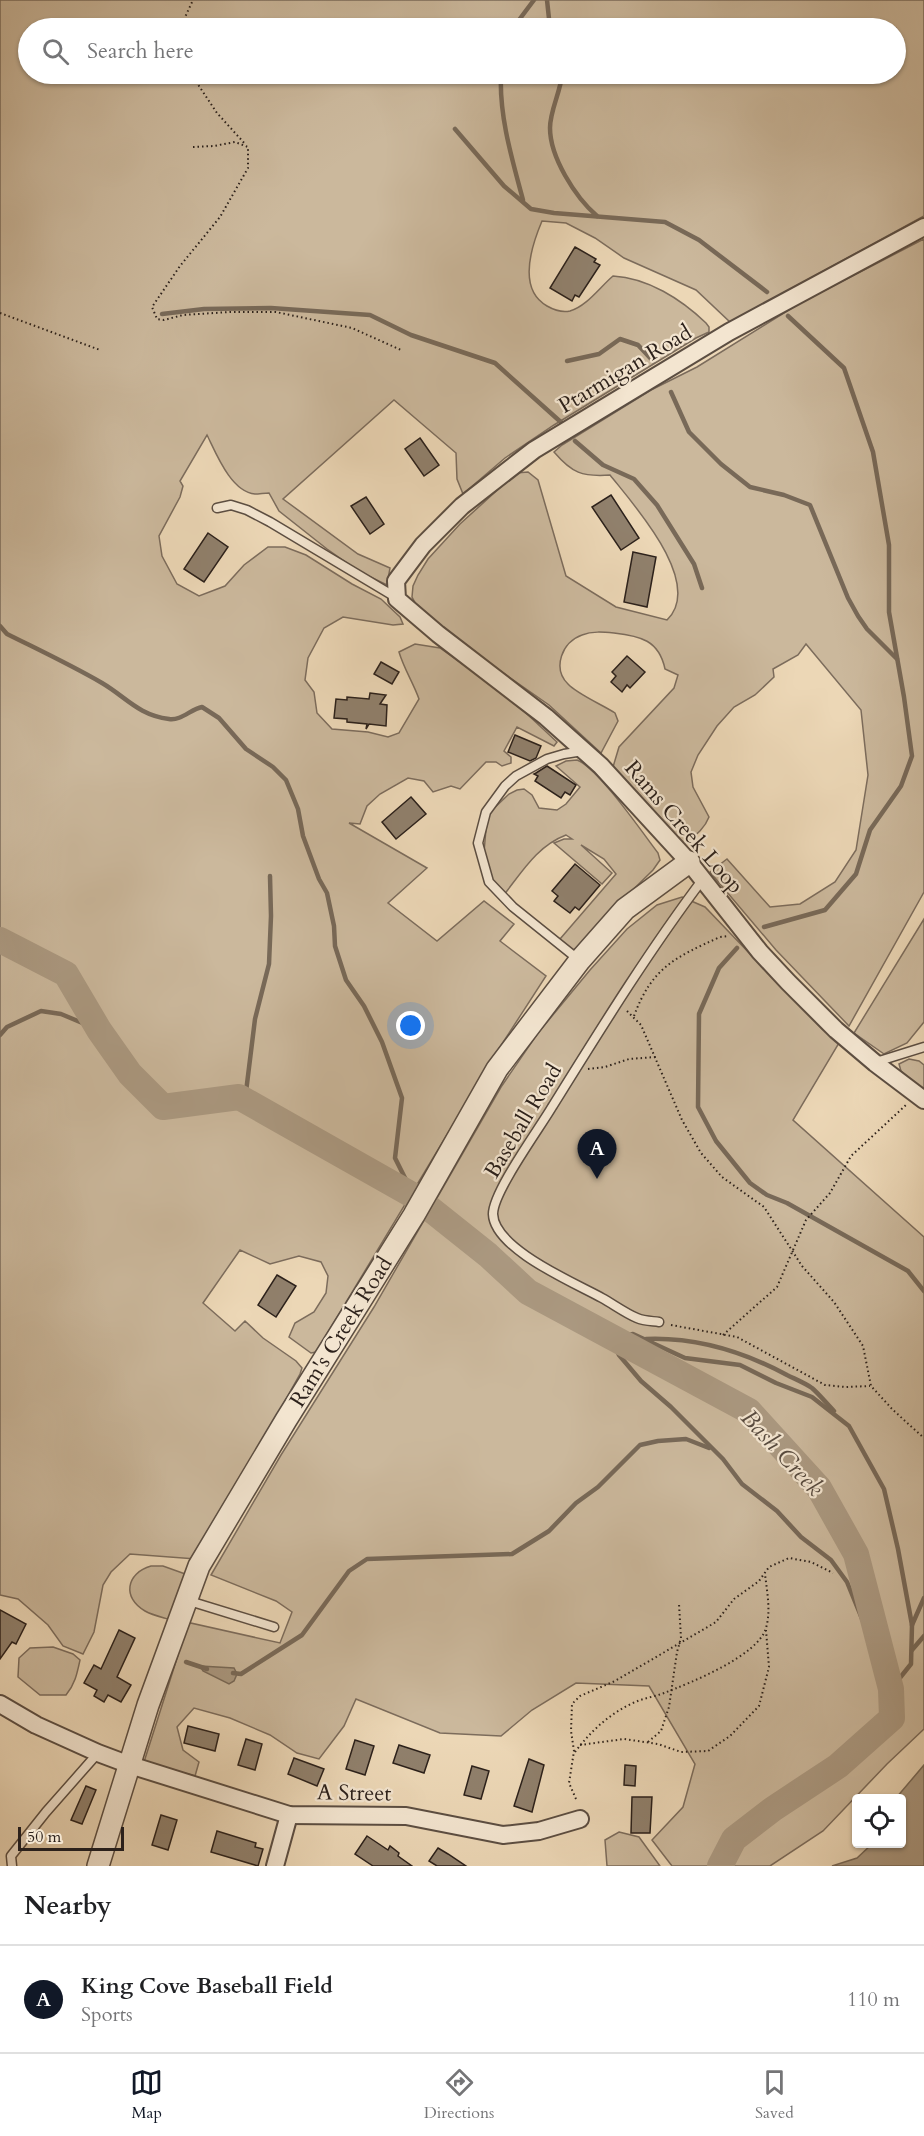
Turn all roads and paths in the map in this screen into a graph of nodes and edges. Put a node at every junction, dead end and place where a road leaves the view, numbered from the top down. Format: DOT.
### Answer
graph roads {
  1 [pos="193,0"];
  2 [pos="185,18"];
  3 [pos="198,84"];
  4 [pos="193,147"];
  5 [pos="248,147"];
  6 [pos="924,227"];
  7 [pos="0,313"];
  8 [pos="100,350"];
  9 [pos="401,350"];
  10 [pos="217,508"];
  11 [pos="397,599"];
  12 [pos="583,751"];
  13 [pos="689,862"];
  14 [pos="703,879"];
  15 [pos="745,933"];
  16 [pos="580,960"];
  17 [pos="618,1003"];
  18 [pos="633,1017"];
  19 [pos="924,1047"];
  20 [pos="656,1057"];
  21 [pos="875,1063"];
  22 [pos="572,1074"];
  23 [pos="921,1097"];
  24 [pos="792,1250"];
  25 [pos="659,1322"];
  26 [pos="723,1335"];
  27 [pos="871,1386"];
  28 [pos="924,1438"];
  29 [pos="764,1573"];
  30 [pos="833,1573"];
  31 [pos="186,1600"];
  32 [pos="679,1604"];
  33 [pos="274,1627"];
  34 [pos="766,1630"];
  35 [pos="681,1642"];
  36 [pos="671,1690"];
  37 [pos="0,1704"];
  38 [pos="647,1743"];
  39 [pos="580,1745"];
  40 [pos="99,1753"];
  41 [pos="573,1754"];
  42 [pos="130,1765"];
  43 [pos="576,1799"];
  44 [pos="289,1815"];
  45 [pos="580,1819"];
  46 [pos="12,1866"];
  47 [pos="98,1866"];
  48 [pos="275,1866"];
  1 -- 2 [label="path"];
  3 -- 5 [label="path"];
  4 -- 5 [label="path"];
  5 -- 9 [label="path"];
  6 -- 11 [label="street, Ptarmigan Road"];
  7 -- 8 [label="path"];
  10 -- 11 [label="lane"];
  11 -- 12 [label="street, Rams Creek Loop"];
  12 -- 13 [label="street, Rams Creek Loop"];
  12 -- 16 [label="lane"];
  13 -- 14 [label="street, Rams Creek Loop"];
  13 -- 16 [label="street, Ram's Creek Road"];
  14 -- 15 [label="street, Rams Creek Loop"];
  14 -- 17 [label="lane, Baseball Road"];
  15 -- 18 [label="path"];
  15 -- 21 [label="street, Rams Creek Loop"];
  16 -- 31 [label="street, Ram's Creek Road"];
  17 -- 18 [label="path"];
  17 -- 22 [label="lane, Baseball Road"];
  18 -- 20 [label="path"];
  19 -- 21 [label="lane"];
  20 -- 22 [label="path"];
  20 -- 24 [label="path"];
  21 -- 23 [label="street, Rams Creek Loop"];
  22 -- 25 [label="lane, Baseball Road"];
  23 -- 24 [label="path"];
  24 -- 26 [label="path"];
  24 -- 27 [label="path"];
  25 -- 26 [label="path"];
  26 -- 27 [label="path"];
  27 -- 28 [label="path"];
  29 -- 30 [label="path"];
  29 -- 34 [label="path"];
  29 -- 35 [label="path"];
  31 -- 33 [label="lane"];
  31 -- 42 [label="street, Ram's Creek Road"];
  32 -- 35 [label="path"];
  34 -- 36 [label="path"];
  34 -- 38 [label="path"];
  35 -- 36 [label="path"];
  35 -- 41 [label="path"];
  36 -- 38 [label="path"];
  36 -- 39 [label="path"];
  37 -- 40 [label="street, A Street"];
  38 -- 39 [label="path"];
  39 -- 41 [label="path"];
  40 -- 42 [label="street, A Street"];
  40 -- 46 [label="lane"];
  41 -- 43 [label="path"];
  42 -- 44 [label="street, A Street"];
  42 -- 47 [label="street, Ram's Creek Road"];
  44 -- 45 [label="street, A Street"];
  44 -- 48 [label="street"];
}
